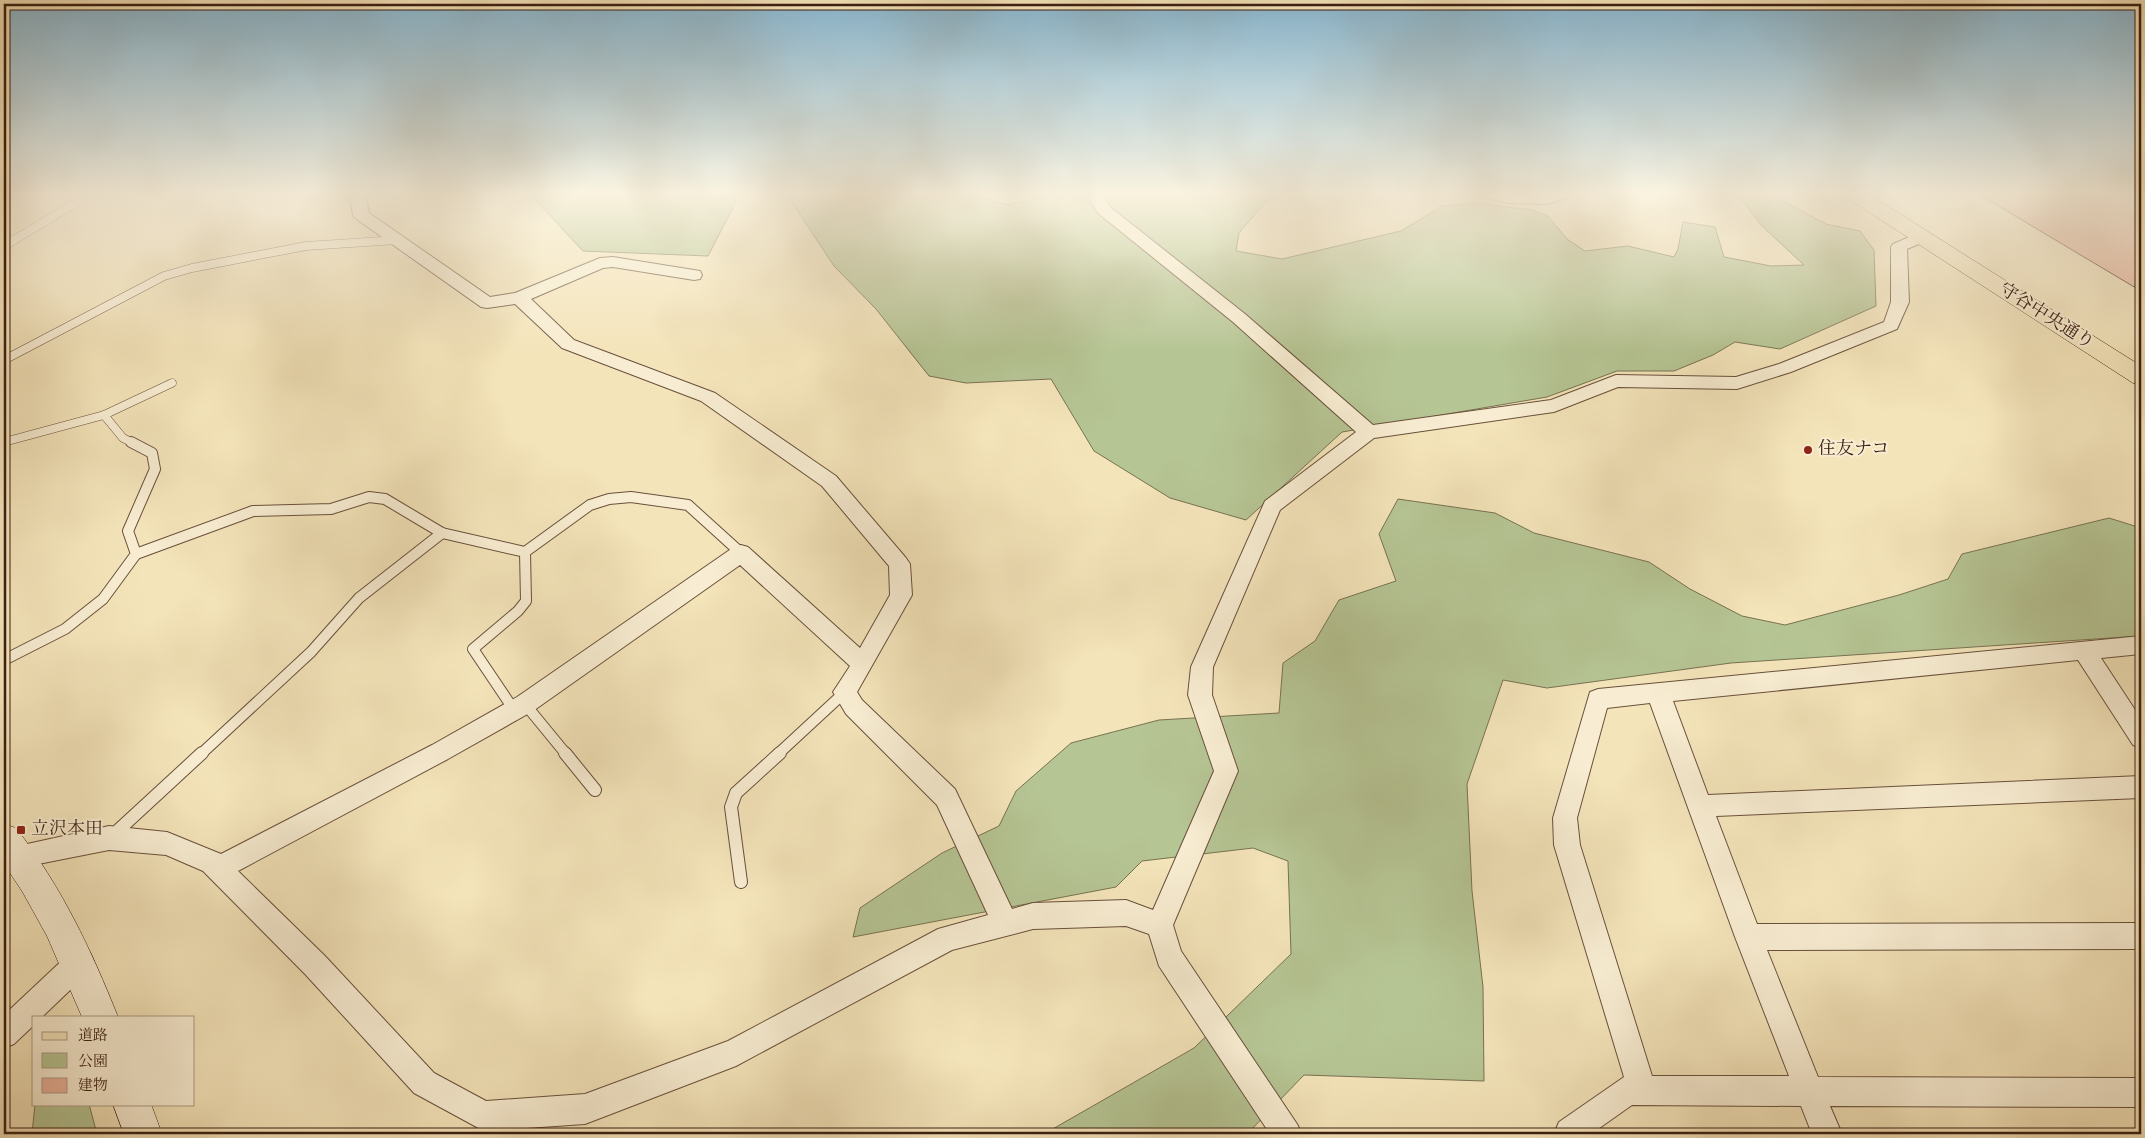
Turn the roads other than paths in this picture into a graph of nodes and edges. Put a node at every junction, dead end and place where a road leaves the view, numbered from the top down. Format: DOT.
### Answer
graph roads {
  1 [pos="320,245"];
  2 [pos="404,245"];
  3 [pos="1148,245"];
  4 [pos="1901,245"];
  5 [pos="1931,245"];
  6 [pos="694,275"];
  7 [pos="520,298"];
  8 [pos="4,360"];
  9 [pos="2141,377"];
  10 [pos="172,383"];
  11 [pos="104,415"];
  12 [pos="1369,432"];
  13 [pos="4,442"];
  14 [pos="442,533"];
  15 [pos="525,552"];
  16 [pos="741,553"];
  17 [pos="136,554"];
  18 [pos="2141,646"];
  19 [pos="2084,651"];
  20 [pos="4,660"];
  21 [pos="863,664"];
  22 [pos="845,692"];
  23 [pos="1658,693"];
  24 [pos="520,707"];
  25 [pos="2141,738"];
  26 [pos="2141,787"];
  27 [pos="595,790"];
  28 [pos="1699,806"];
  29 [pos="110,838"];
  30 [pos="11,848"];
  31 [pos="218,869"];
  32 [pos="742,882"];
  33 [pos="1005,924"];
  34 [pos="1160,924"];
  35 [pos="2141,936"];
  36 [pos="1748,937"];
  37 [pos="80,962"];
  38 [pos="100,1016"];
  39 [pos="4,1034"];
  40 [pos="1642,1090"];
  41 [pos="1810,1092"];
  42 [pos="2141,1093"];
  43 [pos="133,1106"];
  44 [pos="143,1134"];
  45 [pos="1286,1134"];
  46 [pos="1569,1134"];
  47 [pos="1827,1134"];
  1 -- 8 [label="lane"];
  2 -- 7 [label="street"];
  3 -- 12 [label="street"];
  4 -- 12 [label="street"];
  5 -- 9 [label="main road, 守谷中央通り"];
  6 -- 7 [label="street"];
  7 -- 21 [label="street"];
  10 -- 11 [label="lane"];
  11 -- 13 [label="lane"];
  11 -- 17 [label="lane"];
  12 -- 34 [label="street"];
  14 -- 15 [label="lane"];
  14 -- 17 [label="lane"];
  14 -- 29 [label="lane"];
  15 -- 16 [label="lane"];
  15 -- 24 [label="lane"];
  16 -- 21 [label="street"];
  16 -- 24 [label="street"];
  17 -- 20 [label="lane"];
  18 -- 19 [label="street"];
  19 -- 23 [label="street"];
  19 -- 25 [label="street"];
  21 -- 22 [label="street"];
  22 -- 32 [label="lane"];
  22 -- 33 [label="street"];
  23 -- 28 [label="street"];
  23 -- 40 [label="street"];
  24 -- 27 [label="lane"];
  24 -- 31 [label="street"];
  26 -- 28 [label="street"];
  28 -- 36 [label="street"];
  29 -- 30 [label="street"];
  29 -- 31 [label="street"];
  30 -- 37 [label="street"];
  31 -- 33 [label="street"];
  33 -- 34 [label="street"];
  34 -- 45 [label="street"];
  35 -- 36 [label="street"];
  36 -- 41 [label="street"];
  37 -- 38 [label="street"];
  37 -- 39 [label="street"];
  40 -- 41 [label="street"];
  40 -- 46 [label="street"];
  41 -- 42 [label="street"];
  41 -- 47 [label="street"];
  43 -- 44 [label="street"];
}
